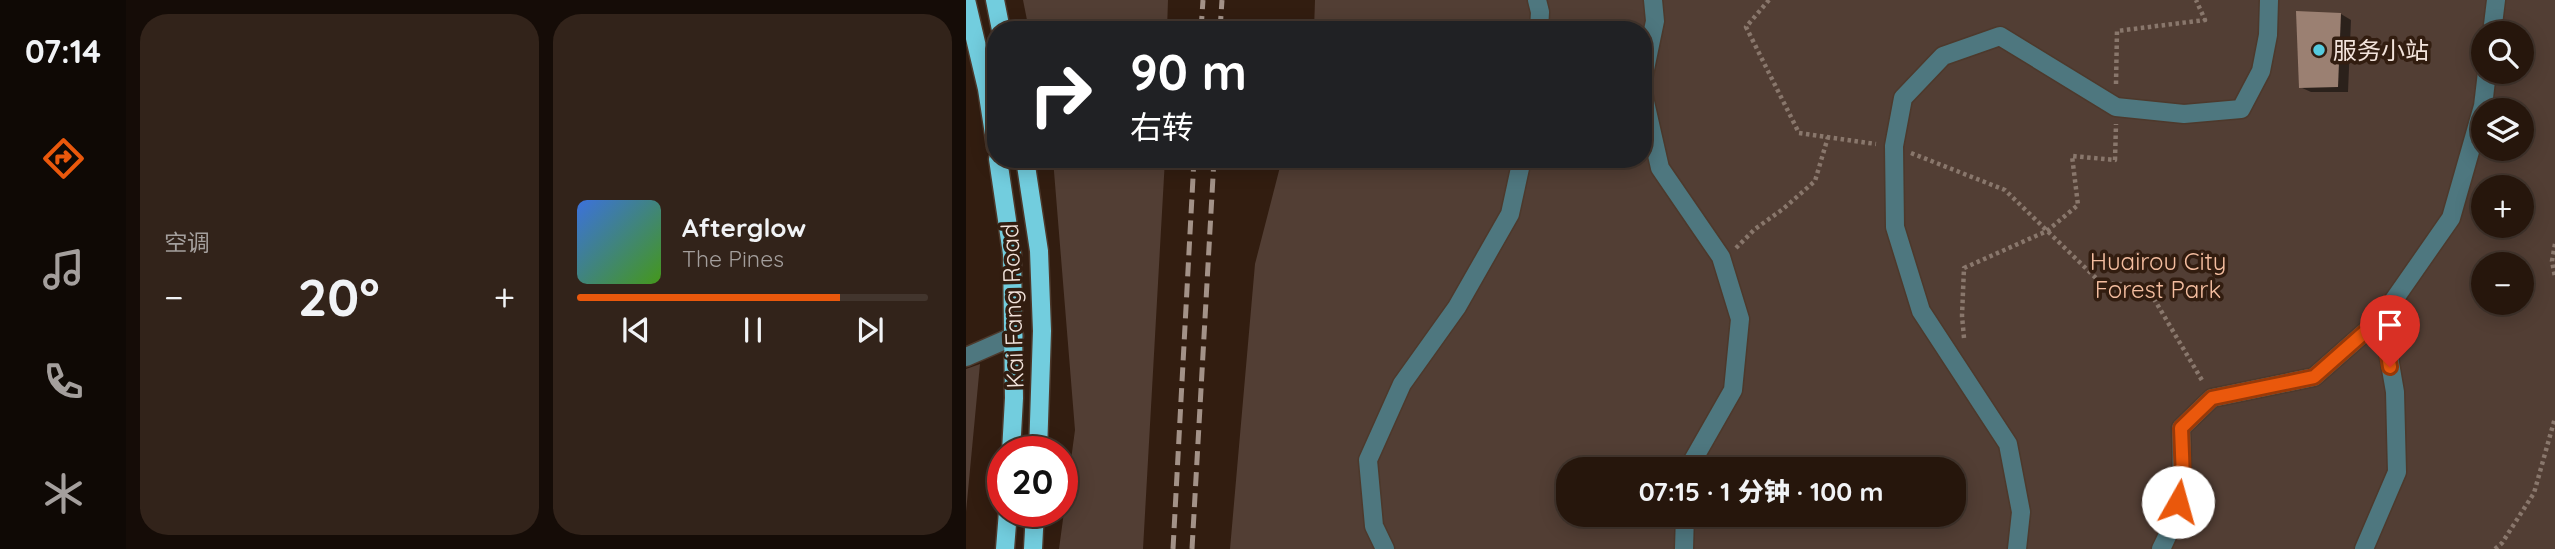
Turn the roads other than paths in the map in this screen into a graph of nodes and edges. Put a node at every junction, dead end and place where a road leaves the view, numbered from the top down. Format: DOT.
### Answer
graph roads {
  1 [pos="966,0"];
  2 [pos="995,0"];
  3 [pos="1537,0"];
  4 [pos="1653,0"];
  5 [pos="2269,0"];
  6 [pos="2496,0"];
  7 [pos="999,21"];
  8 [pos="1540,21"];
  9 [pos="2493,21"];
  10 [pos="1652,36"];
  11 [pos="2486,84"];
  12 [pos="987,89"];
  13 [pos="1652,132"];
  14 [pos="999,168"];
  15 [pos="1026,168"];
  16 [pos="1520,168"];
  17 [pos="2382,317"];
  18 [pos="1014,336"];
  19 [pos="966,358"];
  20 [pos="1011,436"];
  21 [pos="1039,436"];
  22 [pos="1695,457"];
  23 [pos="1007,527"];
  24 [pos="1034,527"];
  25 [pos="1685,527"];
  26 [pos="1005,549"];
  27 [pos="1033,549"];
  28 [pos="1385,549"];
  29 [pos="1684,549"];
  30 [pos="2017,549"];
  31 [pos="2161,549"];
  32 [pos="2364,549"];
  1 -- 12 [label="main road"];
  2 -- 7 [label="main road"];
  3 -- 8 [label="lane"];
  4 -- 10 [label="lane"];
  5 -- 30 [label="lane"];
  6 -- 9 [label="lane"];
  11 -- 17 [label="lane"];
  13 -- 22 [label="lane"];
  14 -- 18 [label="main road, Kai Fang Road"];
  15 -- 21 [label="main road, Kai Fang Road"];
  16 -- 28 [label="lane"];
  17 -- 31 [label="lane"];
  17 -- 32 [label="lane"];
  18 -- 19 [label="lane"];
  18 -- 20 [label="main road, Kai Fang Road"];
  23 -- 26 [label="main road"];
  24 -- 27 [label="main road"];
  25 -- 29 [label="lane"];
}
